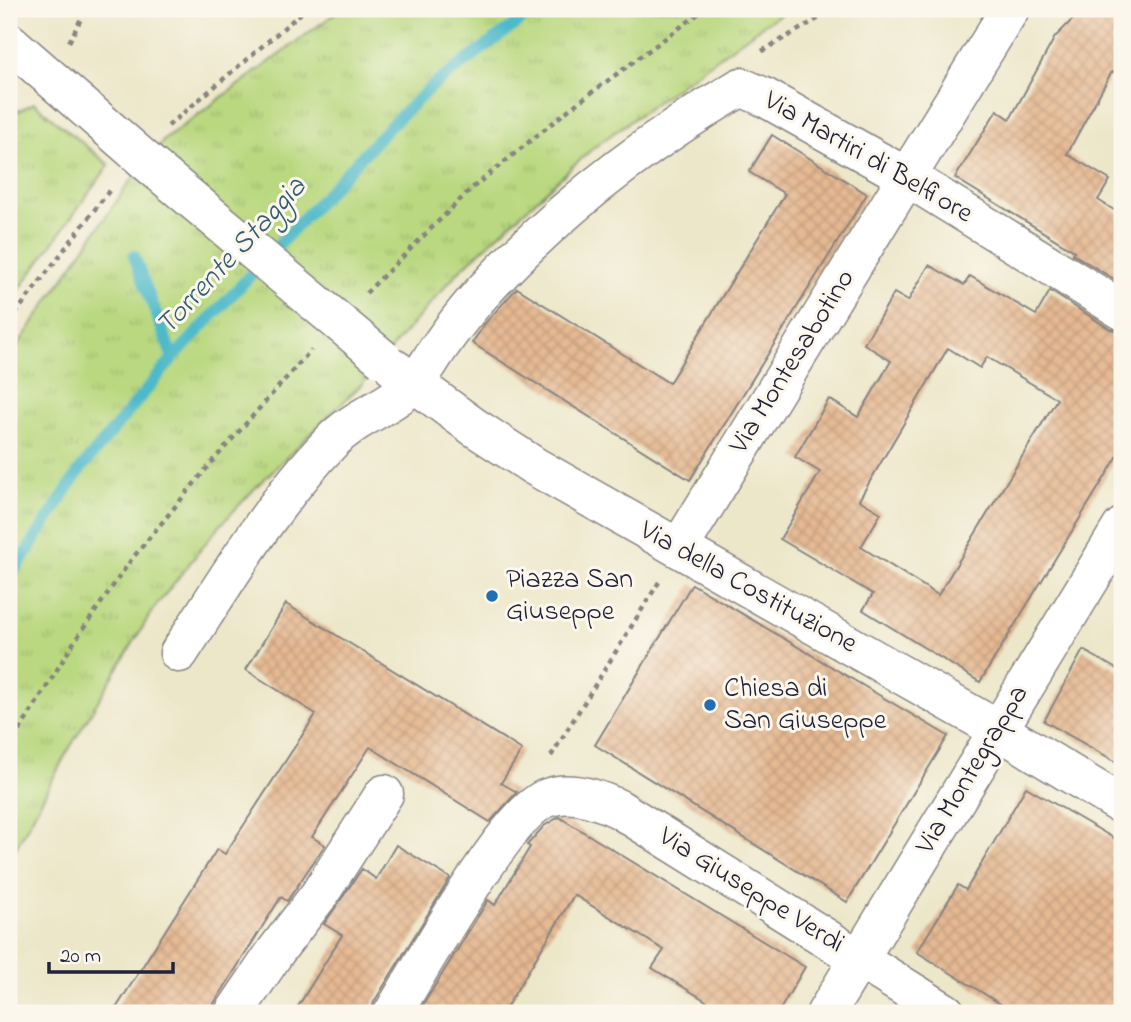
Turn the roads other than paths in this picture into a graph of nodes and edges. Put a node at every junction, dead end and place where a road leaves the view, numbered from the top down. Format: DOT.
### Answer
graph roads {
  1 [pos="1010,9"];
  2 [pos="9,42"];
  3 [pos="907,177"];
  4 [pos="1122,310"];
  5 [pos="414,384"];
  6 [pos="1122,527"];
  7 [pos="680,548"];
  8 [pos="179,653"];
  9 [pos="997,729"];
  10 [pos="384,794"];
  11 [pos="1122,804"];
  12 [pos="860,959"];
  13 [pos="234,1013"];
  14 [pos="393,1013"];
  15 [pos="826,1013"];
  16 [pos="946,1013"];
  1 -- 3 [label="street, Via Montesabotino"];
  2 -- 5 [label="street, Via della Costituzione, bridge"];
  3 -- 4 [label="street, Via Martiri di Belfiore"];
  3 -- 5 [label="street, Via Martiri di Belfiore"];
  3 -- 7 [label="street, Via Montesabotino"];
  5 -- 7 [label="street, Via della Costituzione"];
  5 -- 8 [label="street"];
  6 -- 9 [label="street, Via Montegrappa"];
  7 -- 9 [label="street, Via della Costituzione"];
  9 -- 11 [label="street, Via della Costituzione"];
  9 -- 12 [label="street, Via Montegrappa"];
  10 -- 13 [label="street"];
  12 -- 14 [label="street, Via Giuseppe Verdi"];
  12 -- 15 [label="street, Via Montegrappa"];
  12 -- 16 [label="street, Via Giuseppe Verdi"];
}
